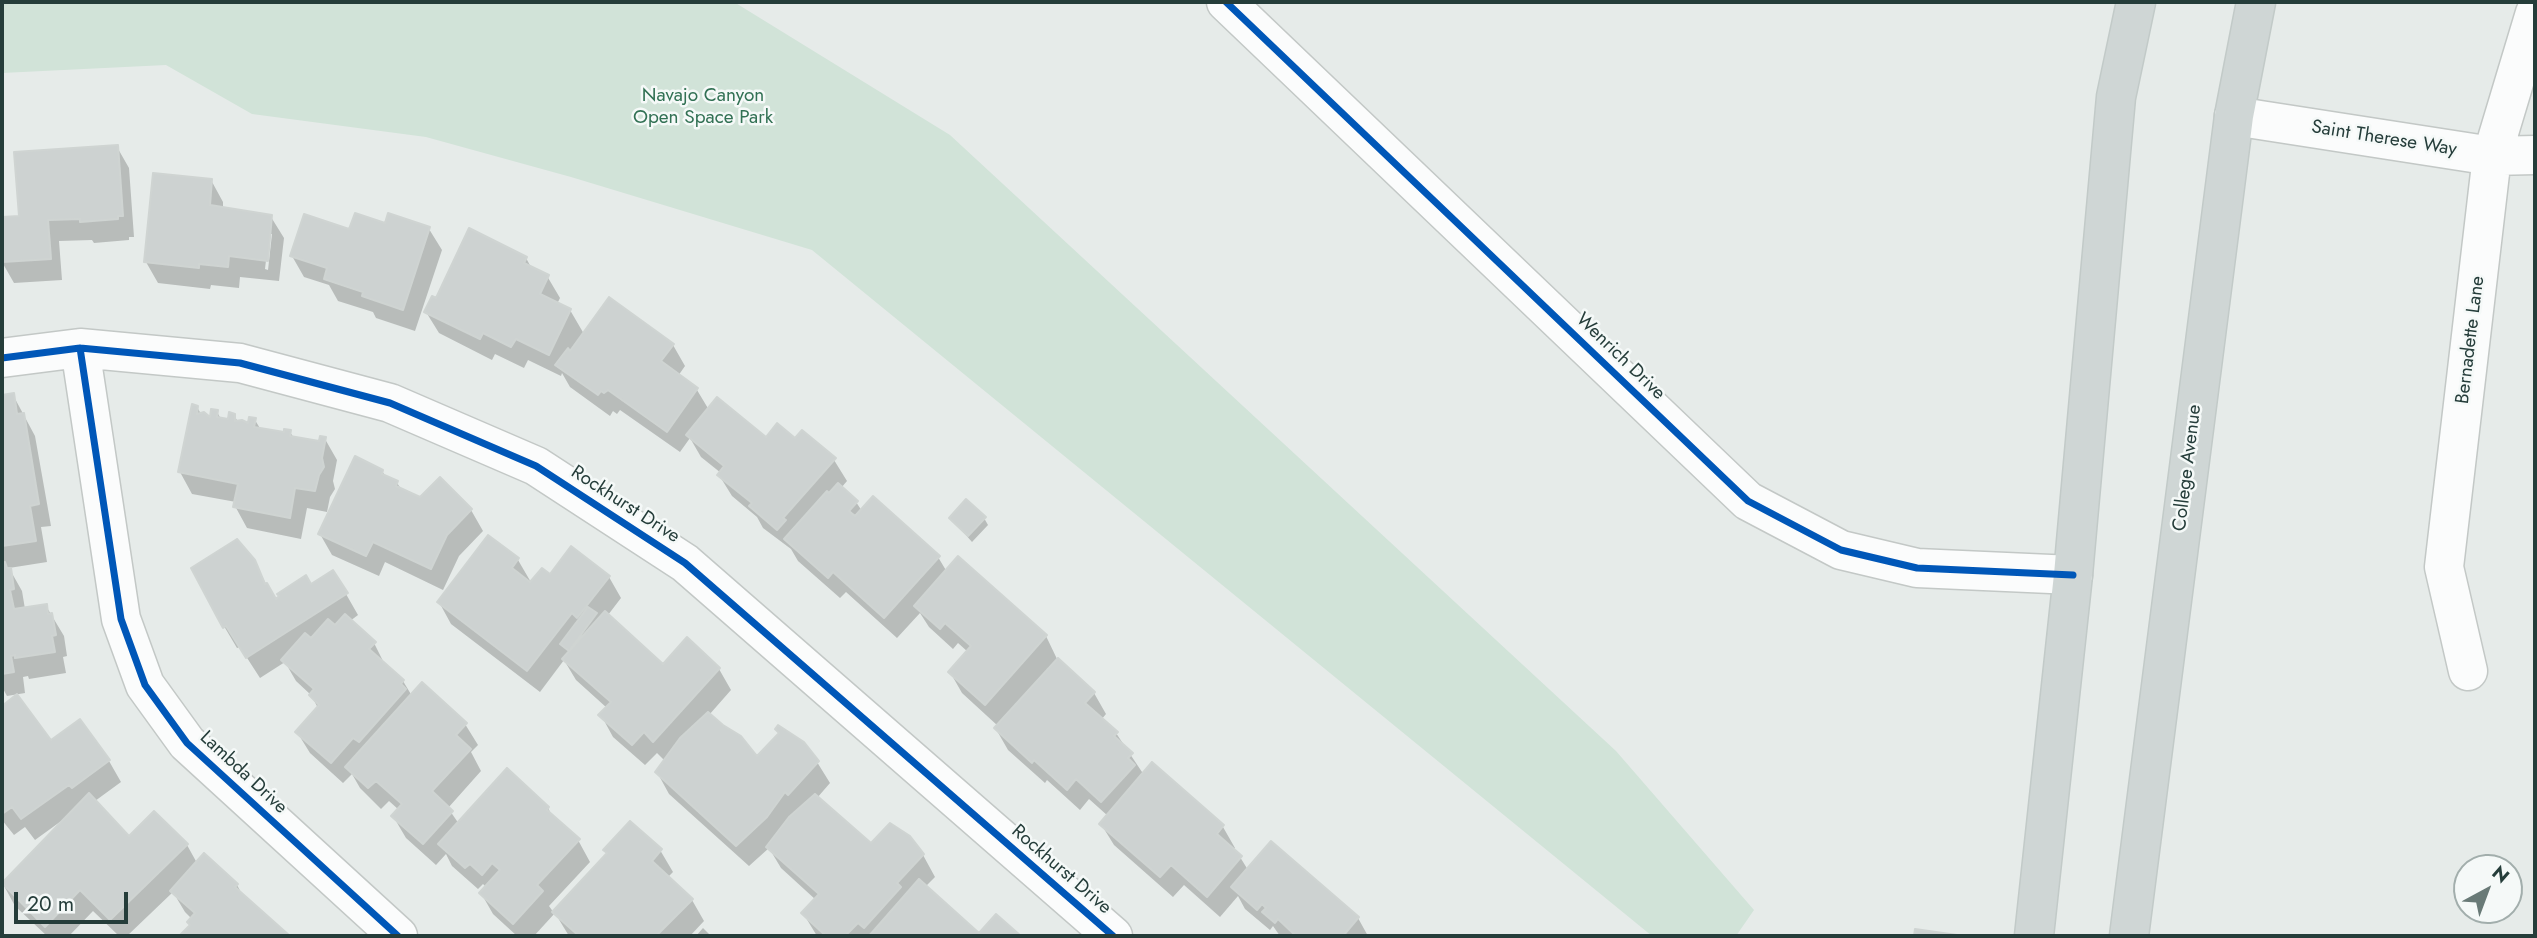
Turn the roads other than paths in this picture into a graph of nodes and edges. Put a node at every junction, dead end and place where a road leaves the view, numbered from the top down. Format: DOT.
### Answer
graph roads {
  1 [pos="2136,2"];
  2 [pos="2256,2"];
  3 [pos="1241,7"];
  4 [pos="2535,13"];
  5 [pos="2234,116"];
  6 [pos="2535,155"];
  7 [pos="2492,156"];
  8 [pos="80,348"];
  9 [pos="2,358"];
  10 [pos="2073,575"];
  11 [pos="2468,671"];
  12 [pos="398,936"];
  13 [pos="1113,936"];
  14 [pos="2034,936"];
  15 [pos="2129,936"];
  1 -- 10 [label="main road"];
  2 -- 5 [label="main road, College Avenue"];
  3 -- 10 [label="street, Wenrich Drive"];
  4 -- 7 [label="street, Bernadette Lane"];
  5 -- 7 [label="street, Saint Therese Way"];
  5 -- 15 [label="main road, College Avenue"];
  6 -- 7 [label="street, Saint Therese Way"];
  7 -- 11 [label="street, Bernadette Lane"];
  8 -- 9 [label="street, Rockhurst Drive"];
  8 -- 12 [label="street, Lambda Drive"];
  8 -- 13 [label="street, Rockhurst Drive"];
  10 -- 14 [label="main road"];
}
